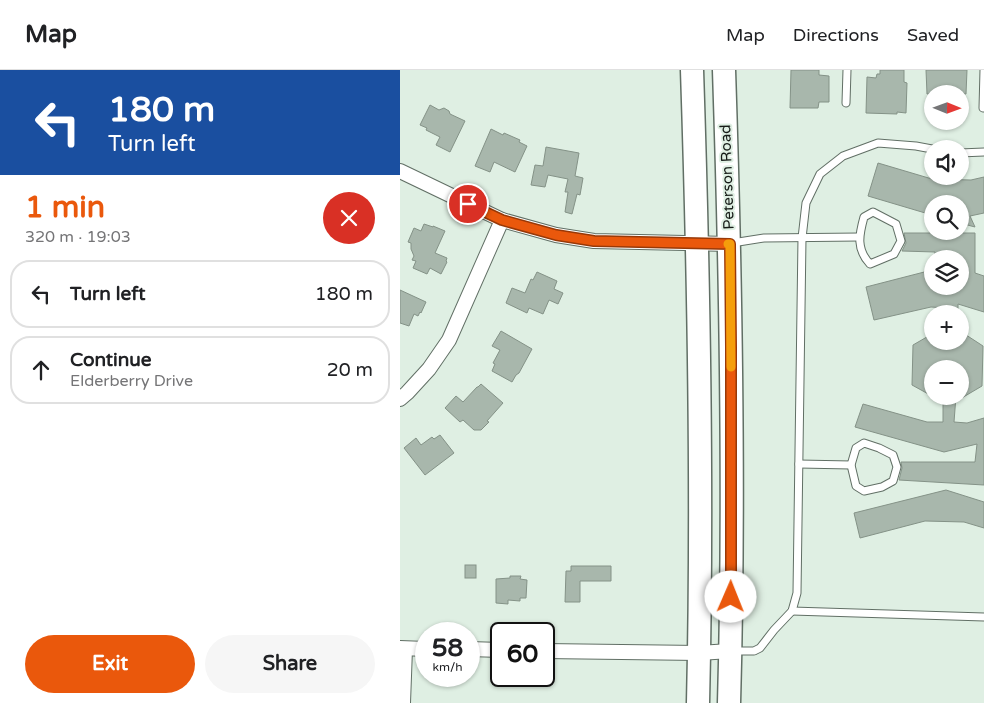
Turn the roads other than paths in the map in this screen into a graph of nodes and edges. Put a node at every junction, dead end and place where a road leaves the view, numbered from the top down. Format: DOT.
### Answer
graph roads {
  1 [pos="692,70"];
  2 [pos="724,70"];
  3 [pos="847,70"];
  4 [pos="984,70"];
  5 [pos="846,103"];
  6 [pos="983,108"];
  7 [pos="924,148"];
  8 [pos="984,152"];
  9 [pos="969,153"];
  10 [pos="400,172"];
  11 [pos="502,220"];
  12 [pos="859,237"];
  13 [pos="802,238"];
  14 [pos="698,243"];
  15 [pos="730,244"];
  16 [pos="400,399"];
  17 [pos="799,464"];
  18 [pos="851,465"];
  19 [pos="792,611"];
  20 [pos="984,617"];
  21 [pos="402,649"];
  22 [pos="415,649"];
  23 [pos="555,650"];
  24 [pos="730,651"];
  25 [pos="699,653"];
  26 [pos="403,703"];
  27 [pos="698,703"];
  28 [pos="729,703"];
  1 -- 14 [label="main road, Peterson Road"];
  2 -- 15 [label="main road, Peterson Road"];
  3 -- 5 [label="lane"];
  4 -- 6 [label="lane"];
  7 -- 13 [label="lane"];
  8 -- 9 [label="lane"];
  10 -- 11 [label="street"];
  11 -- 14 [label="street"];
  11 -- 16 [label="street"];
  12 -- 12 [label="lane"];
  12 -- 13 [label="lane"];
  13 -- 15 [label="lane"];
  13 -- 17 [label="lane"];
  14 -- 15 [label="street"];
  14 -- 25 [label="main road, Peterson Road"];
  15 -- 24 [label="main road, Peterson Road"];
  17 -- 18 [label="lane"];
  17 -- 19 [label="lane"];
  18 -- 18 [label="lane"];
  19 -- 20 [label="lane"];
  19 -- 24 [label="lane"];
  21 -- 22 [label="street"];
  21 -- 26 [label="street"];
  23 -- 25 [label="street"];
  24 -- 25 [label="street"];
  24 -- 28 [label="main road, Peterson Road"];
  25 -- 27 [label="main road, Peterson Road"];
}
